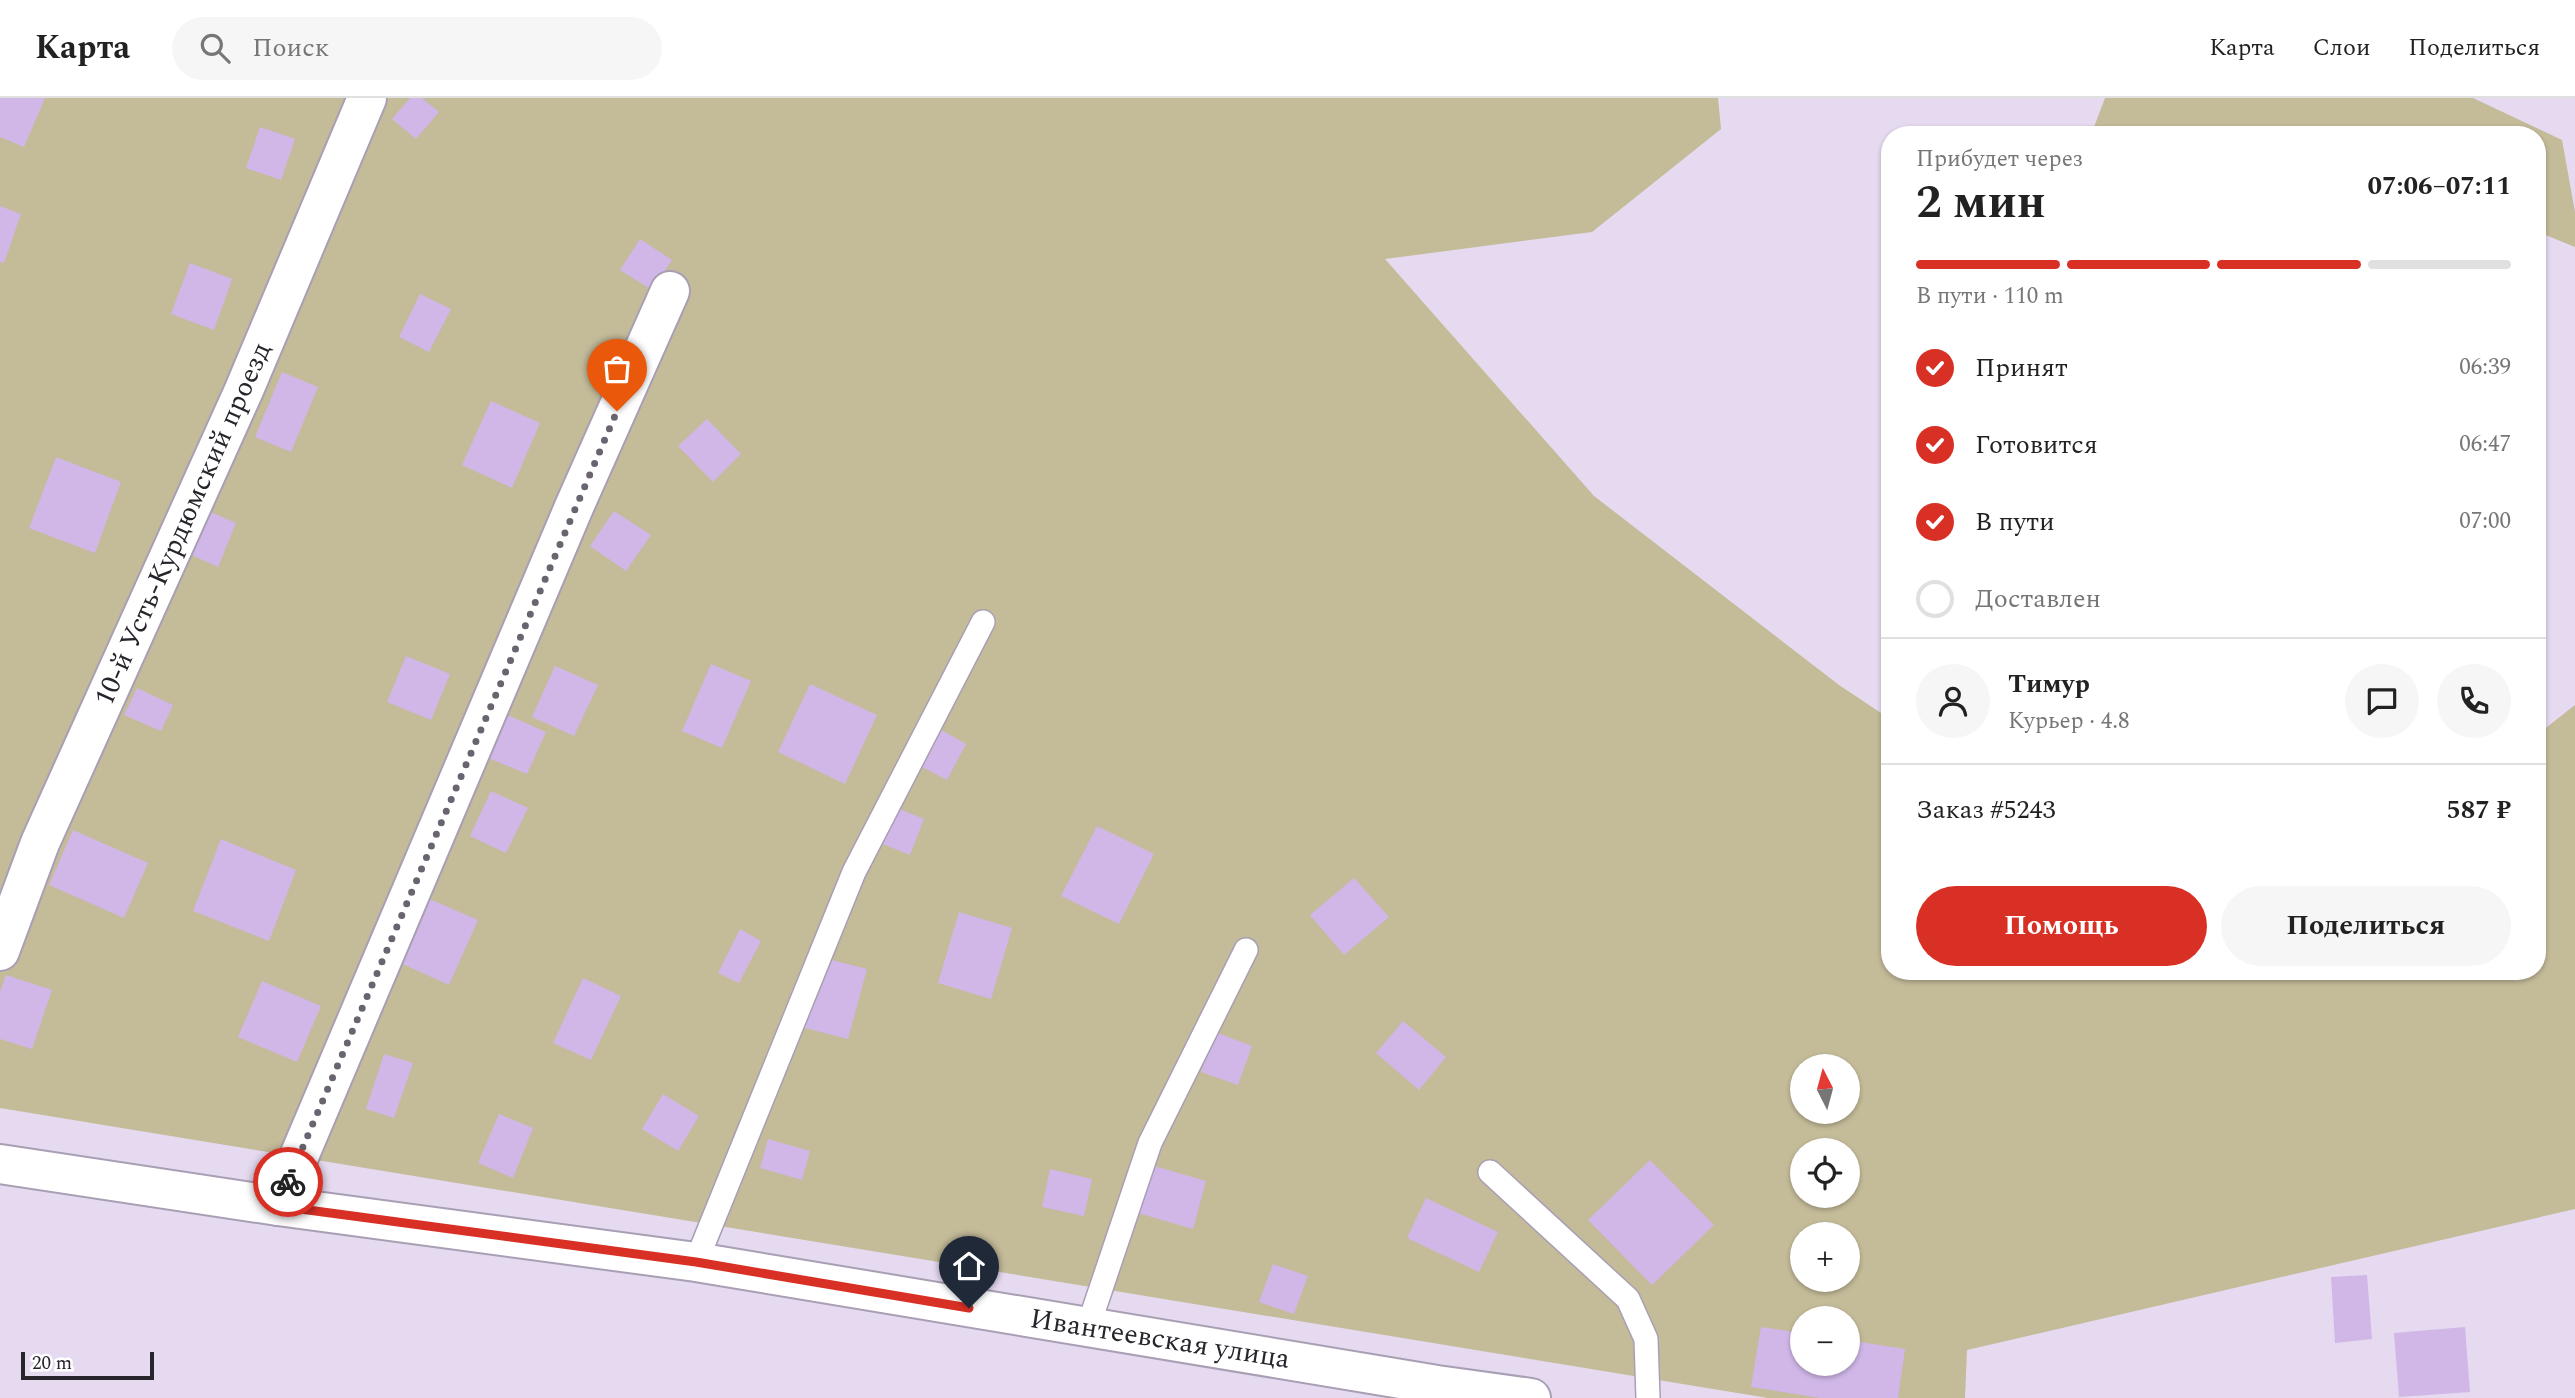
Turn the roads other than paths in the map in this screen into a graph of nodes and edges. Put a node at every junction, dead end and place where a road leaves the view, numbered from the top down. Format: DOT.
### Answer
graph roads {
  1 [pos="367,98"];
  2 [pos="670,291"];
  3 [pos="983,622"];
  4 [pos="1246,950"];
  5 [pos="0,951"];
  6 [pos="0,1164"];
  7 [pos="1490,1172"];
  8 [pos="278,1206"];
  9 [pos="696,1262"];
  10 [pos="1088,1327"];
  11 [pos="1439,1391"];
  12 [pos="1531,1398"];
  13 [pos="1648,1398"];
  1 -- 5 [label="street, 10-й Усть-Курдюмский проезд"];
  2 -- 8 [label="street"];
  3 -- 9 [label="lane"];
  4 -- 10 [label="lane"];
  6 -- 8 [label="street, Ивантеевская улица"];
  7 -- 13 [label="lane"];
  8 -- 9 [label="street, Ивантеевская улица"];
  9 -- 10 [label="street, Ивантеевская улица"];
  10 -- 11 [label="street, Ивантеевская улица"];
  11 -- 12 [label="street, Ивантеевская улица"];
}
